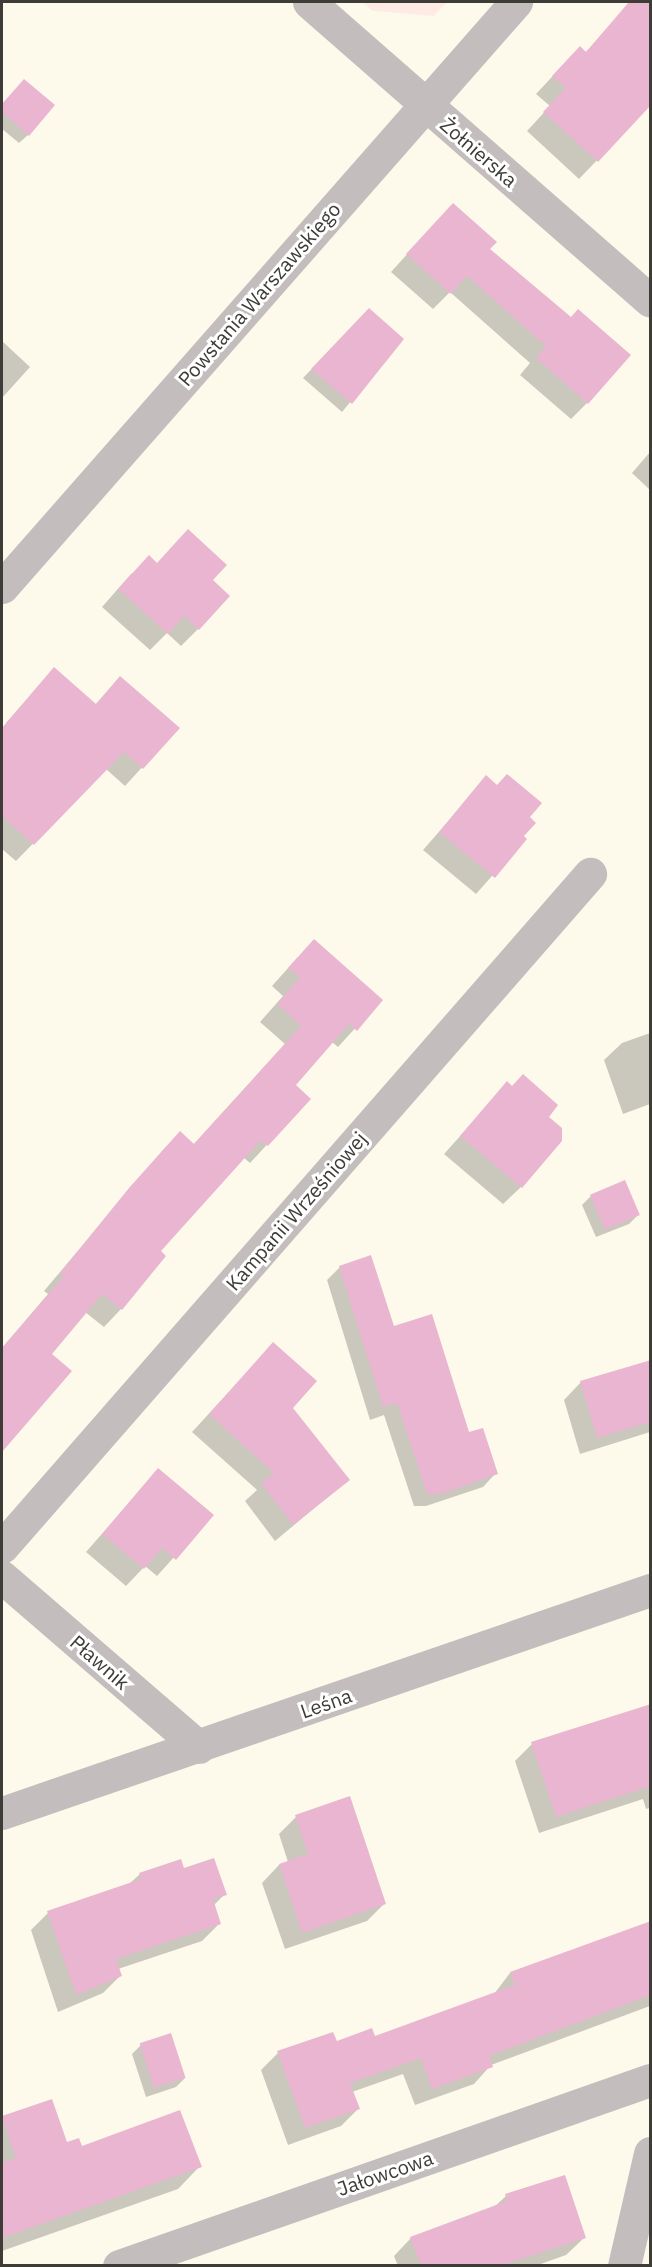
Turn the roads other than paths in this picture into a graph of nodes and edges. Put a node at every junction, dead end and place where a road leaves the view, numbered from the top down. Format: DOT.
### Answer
graph roads {
  1 [pos="309,2"];
  2 [pos="516,2"];
  3 [pos="425,106"];
  4 [pos="651,300"];
  5 [pos="2,587"];
  6 [pos="590,874"];
  7 [pos="2,1547"];
  8 [pos="2,1577"];
  9 [pos="651,1590"];
  10 [pos="199,1747"];
  11 [pos="2,1814"];
  12 [pos="651,2080"];
  13 [pos="651,2153"];
  14 [pos="119,2265"];
  15 [pos="624,2265"];
  1 -- 3 [label="street, Żołnierska"];
  2 -- 3 [label="street, Powstania Warszawskiego"];
  3 -- 4 [label="street, Żołnierska"];
  3 -- 5 [label="street, Powstania Warszawskiego"];
  6 -- 7 [label="street, Kampanii Wrześniowej"];
  8 -- 10 [label="street, Pławnik"];
  9 -- 10 [label="street, Leśna"];
  10 -- 11 [label="street, Leśna"];
  12 -- 14 [label="street, Jałowcowa"];
  13 -- 15 [label="street"];
}
